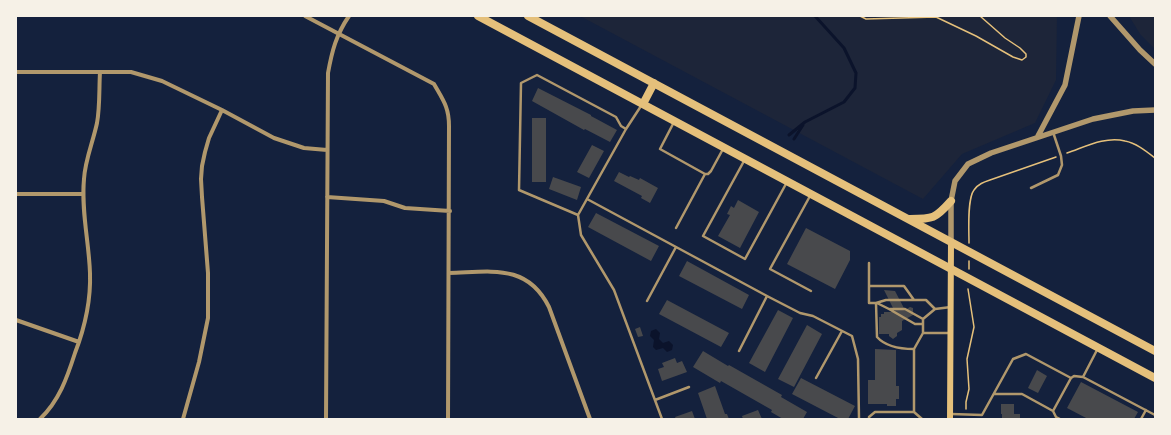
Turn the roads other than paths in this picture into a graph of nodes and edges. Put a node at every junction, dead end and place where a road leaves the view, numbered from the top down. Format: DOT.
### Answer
graph roads {
  1 [pos="305,16"];
  2 [pos="349,16"];
  3 [pos="478,16"];
  4 [pos="528,16"];
  5 [pos="1079,16"];
  6 [pos="1110,16"];
  7 [pos="338,34"];
  8 [pos="1155,64"];
  9 [pos="16,72"];
  10 [pos="100,72"];
  11 [pos="654,83"];
  12 [pos="643,104"];
  13 [pos="222,110"];
  14 [pos="1155,110"];
  15 [pos="675,121"];
  16 [pos="626,129"];
  17 [pos="1053,132"];
  18 [pos="1038,136"];
  19 [pos="724,147"];
  20 [pos="327,150"];
  21 [pos="745,158"];
  22 [pos="704,174"];
  23 [pos="787,181"];
  24 [pos="1032,188"];
  25 [pos="16,194"];
  26 [pos="83,194"];
  27 [pos="811,194"];
  28 [pos="327,197"];
  29 [pos="587,199"];
  30 [pos="950,201"];
  31 [pos="450,211"];
  32 [pos="578,215"];
  33 [pos="909,219"];
  34 [pos="676,228"];
  35 [pos="951,242"];
  36 [pos="676,247"];
  37 [pos="869,263"];
  38 [pos="951,269"];
  39 [pos="449,273"];
  40 [pos="869,286"];
  41 [pos="811,291"];
  42 [pos="767,296"];
  43 [pos="914,300"];
  44 [pos="647,301"];
  45 [pos="876,303"];
  46 [pos="951,307"];
  47 [pos="889,309"];
  48 [pos="935,309"];
  49 [pos="923,319"];
  50 [pos="16,320"];
  51 [pos="923,324"];
  52 [pos="842,331"];
  53 [pos="923,333"];
  54 [pos="951,333"];
  55 [pos="79,342"];
  56 [pos="1098,348"];
  57 [pos="914,349"];
  58 [pos="739,351"];
  59 [pos="1155,351"];
  60 [pos="1083,377"];
  61 [pos="816,378"];
  62 [pos="1071,378"];
  63 [pos="1155,378"];
  64 [pos="689,387"];
  65 [pos="994,394"];
  66 [pos="655,400"];
  67 [pos="1146,410"];
  68 [pos="1053,411"];
  69 [pos="914,412"];
  70 [pos="1155,415"];
  71 [pos="950,417"];
  72 [pos="40,419"];
  73 [pos="183,419"];
  74 [pos="326,419"];
  75 [pos="448,419"];
  76 [pos="590,419"];
  77 [pos="662,419"];
  78 [pos="859,419"];
  79 [pos="869,419"];
  80 [pos="922,419"];
  81 [pos="1060,419"];
  82 [pos="1141,419"];
  1 -- 7 [label="street"];
  2 -- 7 [label="street"];
  3 -- 12 [label="highway"];
  4 -- 11 [label="highway"];
  5 -- 18 [label="street"];
  6 -- 8 [label="street"];
  7 -- 20 [label="street"];
  7 -- 31 [label="street"];
  9 -- 10 [label="street"];
  10 -- 13 [label="street"];
  10 -- 26 [label="street"];
  11 -- 12 [label="highway"];
  11 -- 33 [label="highway"];
  12 -- 15 [label="highway"];
  12 -- 16 [label="lane"];
  13 -- 20 [label="street"];
  13 -- 73 [label="street"];
  14 -- 17 [label="street"];
  15 -- 19 [label="highway"];
  15 -- 22 [label="lane"];
  16 -- 29 [label="lane"];
  16 -- 32 [label="lane"];
  17 -- 18 [label="street"];
  17 -- 24 [label="lane"];
  18 -- 30 [label="street"];
  19 -- 21 [label="highway"];
  19 -- 22 [label="lane"];
  20 -- 28 [label="street"];
  21 -- 23 [label="highway"];
  21 -- 23 [label="lane"];
  22 -- 34 [label="lane"];
  23 -- 27 [label="highway"];
  25 -- 26 [label="street"];
  26 -- 55 [label="street"];
  27 -- 38 [label="highway"];
  27 -- 41 [label="lane"];
  28 -- 31 [label="street"];
  28 -- 74 [label="street"];
  29 -- 32 [label="lane"];
  29 -- 36 [label="lane"];
  30 -- 33 [label="highway"];
  30 -- 35 [label="street"];
  31 -- 39 [label="street"];
  32 -- 66 [label="lane"];
  33 -- 35 [label="highway"];
  35 -- 38 [label="main road"];
  35 -- 59 [label="highway"];
  36 -- 42 [label="lane"];
  36 -- 44 [label="lane"];
  37 -- 40 [label="lane"];
  38 -- 46 [label="main road"];
  38 -- 56 [label="highway"];
  39 -- 75 [label="street"];
  39 -- 76 [label="street"];
  40 -- 43 [label="lane"];
  40 -- 45 [label="lane"];
  42 -- 52 [label="lane"];
  42 -- 58 [label="lane"];
  43 -- 45 [label="lane"];
  43 -- 48 [label="lane"];
  45 -- 47 [label="lane"];
  45 -- 57 [label="lane"];
  46 -- 48 [label="lane"];
  46 -- 54 [label="main road"];
  47 -- 49 [label="lane"];
  47 -- 51 [label="lane"];
  48 -- 49 [label="lane"];
  49 -- 51 [label="lane"];
  50 -- 55 [label="street"];
  51 -- 53 [label="lane"];
  52 -- 61 [label="lane"];
  52 -- 78 [label="lane"];
  53 -- 54 [label="lane"];
  53 -- 57 [label="lane"];
  54 -- 71 [label="main road"];
  55 -- 72 [label="street"];
  56 -- 60 [label="lane"];
  56 -- 63 [label="highway"];
  57 -- 69 [label="lane"];
  60 -- 62 [label="lane"];
  60 -- 67 [label="lane"];
  62 -- 65 [label="lane"];
  62 -- 68 [label="lane"];
  64 -- 66 [label="lane"];
  65 -- 68 [label="lane"];
  65 -- 71 [label="lane"];
  66 -- 77 [label="lane"];
  67 -- 70 [label="lane"];
  67 -- 82 [label="lane"];
  68 -- 81 [label="lane"];
  69 -- 79 [label="lane"];
  69 -- 80 [label="lane"];
}
